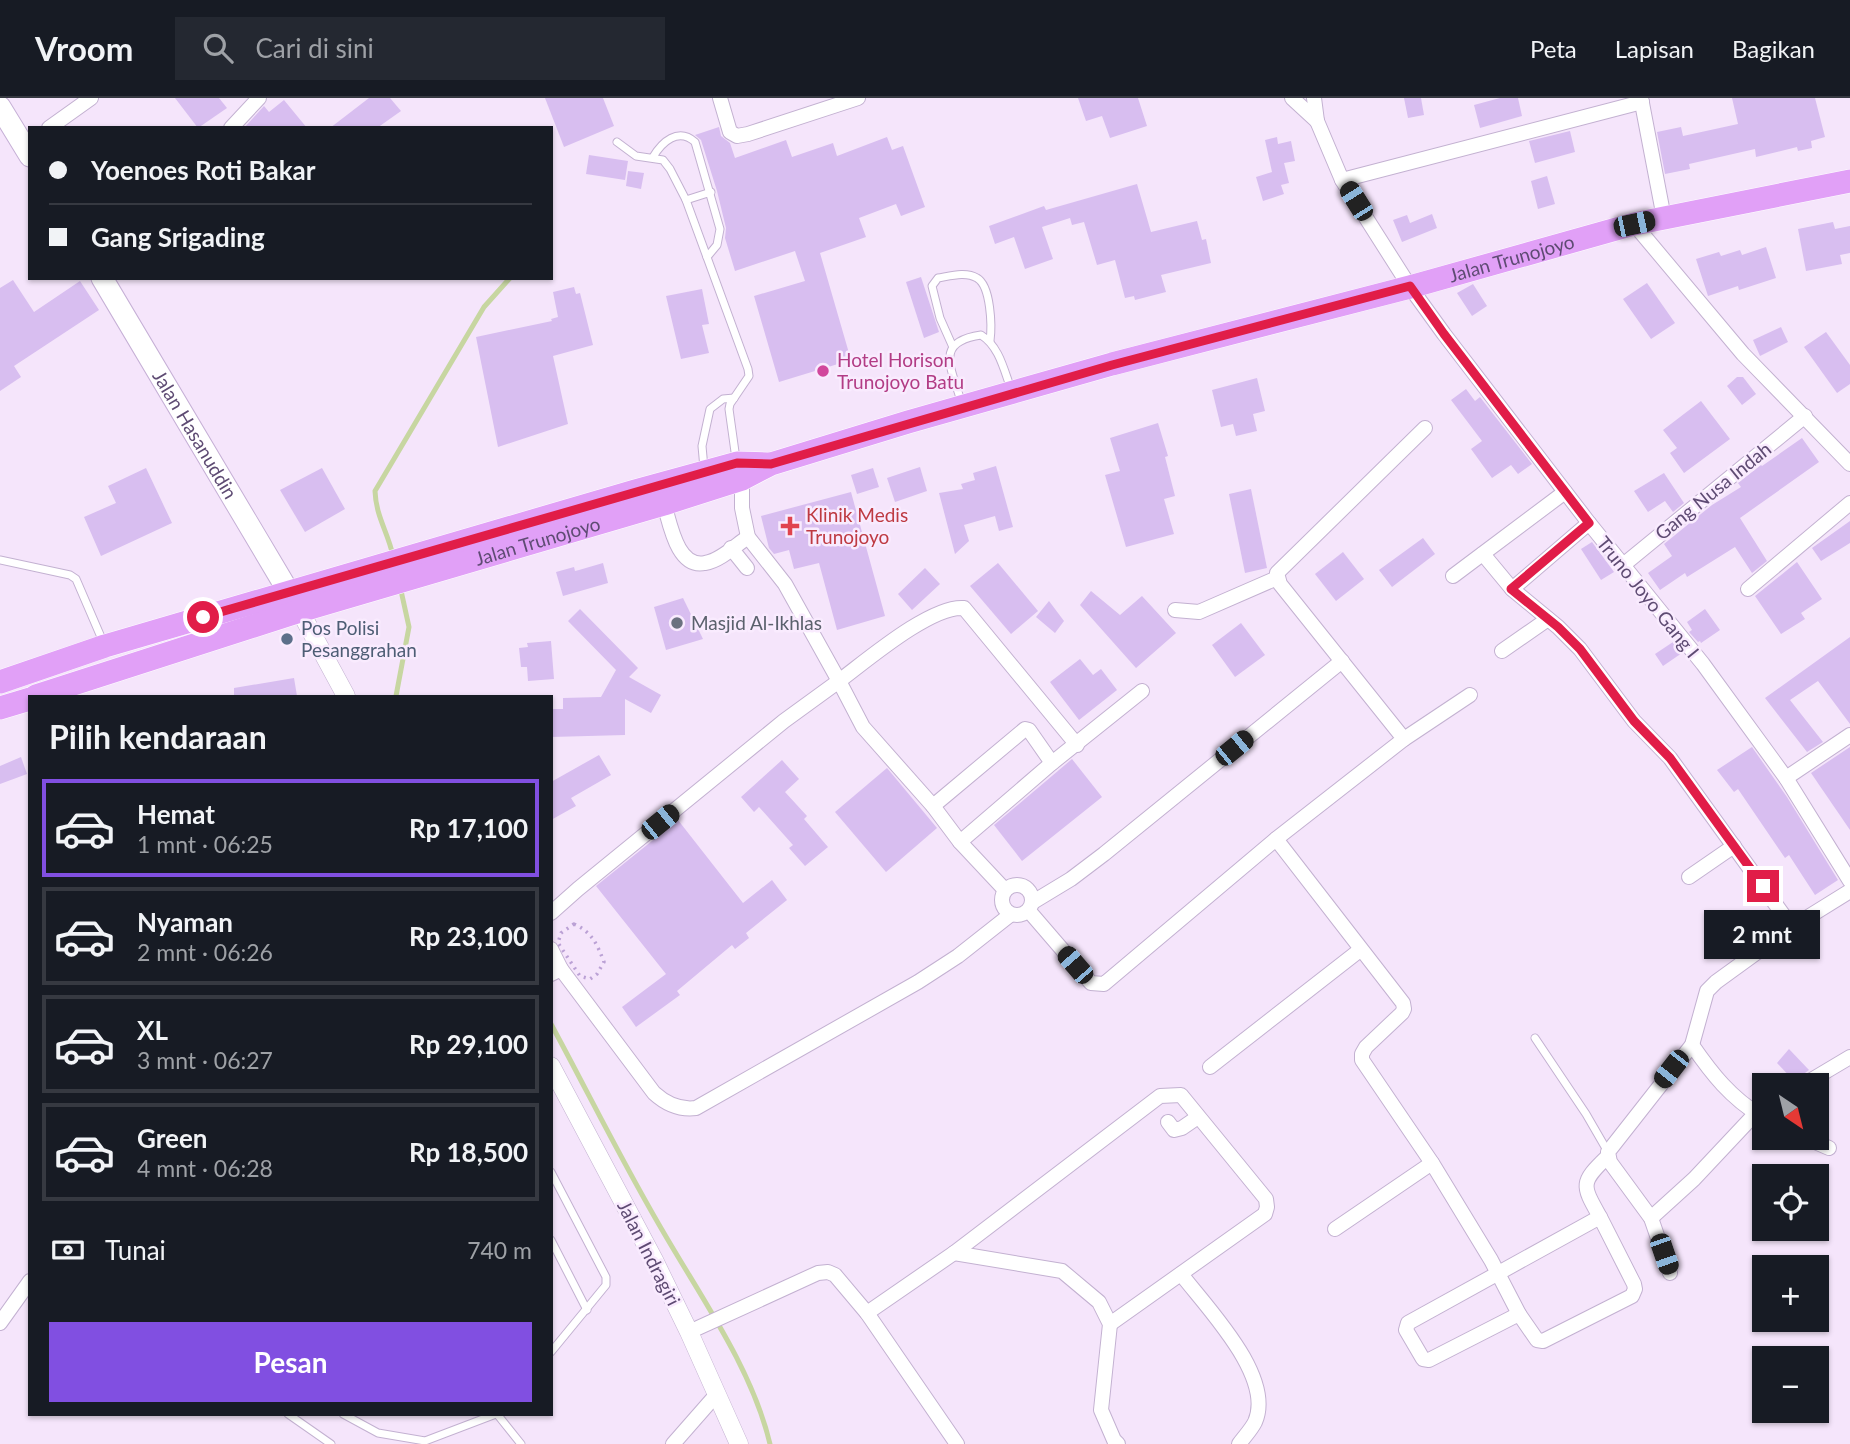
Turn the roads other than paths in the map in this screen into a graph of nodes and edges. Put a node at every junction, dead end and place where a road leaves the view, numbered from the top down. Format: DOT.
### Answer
graph roads {
  1 [pos="91,98"];
  2 [pos="259,98"];
  3 [pos="720,98"];
  4 [pos="858,98"];
  5 [pos="1292,98"];
  6 [pos="1314,98"];
  7 [pos="1642,100"];
  8 [pos="0,107"];
  9 [pos="1317,121"];
  10 [pos="52,126"];
  11 [pos="233,126"];
  12 [pos="617,142"];
  13 [pos="28,147"];
  14 [pos="653,157"];
  15 [pos="1342,180"];
  16 [pos="1850,181"];
  17 [pos="710,192"];
  18 [pos="686,200"];
  19 [pos="1664,218"];
  20 [pos="1634,224"];
  21 [pos="706,257"];
  22 [pos="103,280"];
  23 [pos="1410,286"];
  24 [pos="990,341"];
  25 [pos="952,345"];
  26 [pos="1012,393"];
  27 [pos="734,398"];
  28 [pos="962,407"];
  29 [pos="1805,416"];
  30 [pos="1425,428"];
  31 [pos="1850,464"];
  32 [pos="739,471"];
  33 [pos="704,472"];
  34 [pos="1565,492"];
  35 [pos="1850,503"];
  36 [pos="664,504"];
  37 [pos="1589,523"];
  38 [pos="748,537"];
  39 [pos="732,548"];
  40 [pos="1483,554"];
  41 [pos="0,560"];
  42 [pos="1622,566"];
  43 [pos="747,568"];
  44 [pos="406,570"];
  45 [pos="1453,576"];
  46 [pos="1277,578"];
  47 [pos="1511,589"];
  48 [pos="1748,589"];
  49 [pos="295,602"];
  50 [pos="1175,610"];
  51 [pos="1548,619"];
  52 [pos="105,646"];
  53 [pos="1502,651"];
  54 [pos="1342,661"];
  55 [pos="839,681"];
  56 [pos="0,682"];
  57 [pos="1142,691"];
  58 [pos="39,695"];
  59 [pos="345,695"];
  60 [pos="1470,695"];
  61 [pos="28,700"];
  62 [pos="0,708"];
  63 [pos="1850,735"];
  64 [pos="1404,738"];
  65 [pos="1077,745"];
  66 [pos="1052,762"];
  67 [pos="1786,778"];
  68 [pos="933,806"];
  69 [pos="1276,839"];
  70 [pos="960,842"];
  71 [pos="1734,846"];
  72 [pos="1689,877"];
  73 [pos="1850,881"];
  74 [pos="1005,890"];
  75 [pos="1850,891"];
  76 [pos="1031,906"];
  77 [pos="553,911"];
  78 [pos="1010,915"];
  79 [pos="1792,927"];
  80 [pos="1360,950"];
  81 [pos="556,971"];
  82 [pos="1535,1038"];
  83 [pos="1692,1045"];
  84 [pos="1850,1057"];
  85 [pos="1210,1067"];
  86 [pos="553,1070"];
  87 [pos="1823,1073"];
  88 [pos="1752,1108"];
  89 [pos="1198,1116"];
  90 [pos="1168,1122"];
  91 [pos="1752,1122"];
  92 [pos="1608,1154"];
  93 [pos="1432,1163"];
  94 [pos="553,1176"];
  95 [pos="1600,1217"];
  96 [pos="1651,1217"];
  97 [pos="1335,1229"];
  98 [pos="553,1244"];
  99 [pos="954,1253"];
  100 [pos="1181,1273"];
  101 [pos="1670,1273"];
  102 [pos="1498,1275"];
  103 [pos="28,1284"];
  104 [pos="587,1310"];
  105 [pos="867,1313"];
  106 [pos="1519,1314"];
  107 [pos="0,1323"];
  108 [pos="1110,1324"];
  109 [pos="697,1328"];
  110 [pos="553,1350"];
  111 [pos="716,1395"];
  112 [pos="291,1416"];
  113 [pos="347,1416"];
  114 [pos="491,1416"];
  115 [pos="498,1416"];
  116 [pos="1113,1443"];
  117 [pos="331,1444"];
  118 [pos="521,1444"];
  119 [pos="673,1444"];
  120 [pos="739,1444"];
  121 [pos="957,1444"];
  122 [pos="1239,1444"];
  1 -- 10 [label="street"];
  2 -- 11 [label="street"];
  3 -- 4 [label="street"];
  5 -- 9 [label="street"];
  6 -- 9 [label="street"];
  7 -- 15 [label="street"];
  7 -- 19 [label="street"];
  8 -- 13 [label="main road"];
  9 -- 15 [label="street, Truno Joyo Gang I"];
  12 -- 14 [label="lane"];
  14 -- 17 [label="lane"];
  14 -- 18 [label="lane"];
  15 -- 23 [label="street, Truno Joyo Gang I"];
  16 -- 19 [label="main road, Jalan Trunojoyo"];
  17 -- 18 [label="lane"];
  17 -- 21 [label="lane"];
  18 -- 21 [label="lane"];
  19 -- 20 [label="main road, Jalan Trunojoyo"];
  20 -- 23 [label="main road, Jalan Trunojoyo"];
  20 -- 29 [label="street"];
  21 -- 27 [label="lane"];
  22 -- 49 [label="main road, Jalan Hasanuddin"];
  23 -- 26 [label="main road, Jalan Trunojoyo"];
  23 -- 34 [label="street, Truno Joyo Gang I"];
  24 -- 25 [label="lane"];
  24 -- 25 [label="lane"];
  24 -- 26 [label="lane"];
  25 -- 28 [label="lane"];
  26 -- 28 [label="main road, Jalan Trunojoyo"];
  27 -- 32 [label="lane"];
  27 -- 33 [label="lane"];
  28 -- 32 [label="main road, Jalan Trunojoyo"];
  29 -- 31 [label="street"];
  29 -- 42 [label="street, Gang Nusa Indah"];
  30 -- 46 [label="street"];
  32 -- 33 [label="main road, Jalan Trunojoyo"];
  32 -- 36 [label="main road, Jalan Trunojoyo"];
  32 -- 38 [label="street"];
  33 -- 44 [label="main road, Jalan Trunojoyo"];
  34 -- 37 [label="street, Truno Joyo Gang I"];
  34 -- 40 [label="street"];
  35 -- 48 [label="street"];
  36 -- 39 [label="street"];
  36 -- 44 [label="main road, Jalan Trunojoyo"];
  37 -- 42 [label="street, Truno Joyo Gang I"];
  37 -- 47 [label="street"];
  38 -- 39 [label="street"];
  38 -- 55 [label="street"];
  39 -- 43 [label="street"];
  40 -- 45 [label="street"];
  40 -- 47 [label="street"];
  41 -- 52 [label="lane"];
  42 -- 67 [label="street, Truno Joyo Gang I"];
  44 -- 49 [label="main road, Jalan Trunojoyo"];
  46 -- 50 [label="street"];
  46 -- 54 [label="street"];
  47 -- 51 [label="street"];
  49 -- 52 [label="main road"];
  49 -- 58 [label="main road"];
  49 -- 59 [label="street"];
  51 -- 53 [label="street"];
  51 -- 71 [label="street"];
  52 -- 56 [label="main road"];
  54 -- 64 [label="street"];
  54 -- 76 [label="street"];
  55 -- 65 [label="street"];
  55 -- 68 [label="street"];
  55 -- 77 [label="street"];
  57 -- 65 [label="street"];
  60 -- 64 [label="street"];
  61 -- 62 [label="main road"];
  63 -- 67 [label="street"];
  64 -- 69 [label="street"];
  65 -- 66 [label="street"];
  66 -- 68 [label="street"];
  66 -- 70 [label="street"];
  67 -- 73 [label="street, Truno Joyo Gang I"];
  68 -- 70 [label="street"];
  69 -- 76 [label="street"];
  69 -- 80 [label="street"];
  70 -- 74 [label="street"];
  71 -- 72 [label="street"];
  71 -- 79 [label="street"];
  74 -- 76 [label="street"];
  74 -- 78 [label="street"];
  75 -- 79 [label="street"];
  76 -- 78 [label="street"];
  78 -- 81 [label="street"];
  79 -- 83 [label="street"];
  80 -- 85 [label="street"];
  80 -- 93 [label="street"];
  82 -- 92 [label="lane"];
  83 -- 88 [label="street"];
  83 -- 92 [label="street"];
  84 -- 87 [label="street"];
  86 -- 109 [label="street, Jalan Indragiri"];
  89 -- 90 [label="street"];
  89 -- 99 [label="street"];
  89 -- 100 [label="street"];
  91 -- 96 [label="street"];
  92 -- 95 [label="street"];
  92 -- 96 [label="street"];
  93 -- 97 [label="street"];
  93 -- 102 [label="street"];
  94 -- 104 [label="lane"];
  95 -- 102 [label="street"];
  95 -- 106 [label="street"];
  96 -- 101 [label="street"];
  98 -- 104 [label="lane"];
  99 -- 105 [label="street"];
  99 -- 108 [label="street"];
  100 -- 108 [label="street"];
  100 -- 122 [label="street"];
  102 -- 106 [label="street"];
  102 -- 106 [label="street"];
  103 -- 107 [label="street"];
  104 -- 110 [label="lane"];
  105 -- 109 [label="street"];
  105 -- 121 [label="street"];
  108 -- 116 [label="street"];
  109 -- 111 [label="street, Jalan Indragiri"];
  111 -- 119 [label="street"];
  111 -- 120 [label="street, Jalan Indragiri"];
  112 -- 117 [label="lane"];
  113 -- 114 [label="lane"];
  115 -- 118 [label="lane"];
}
